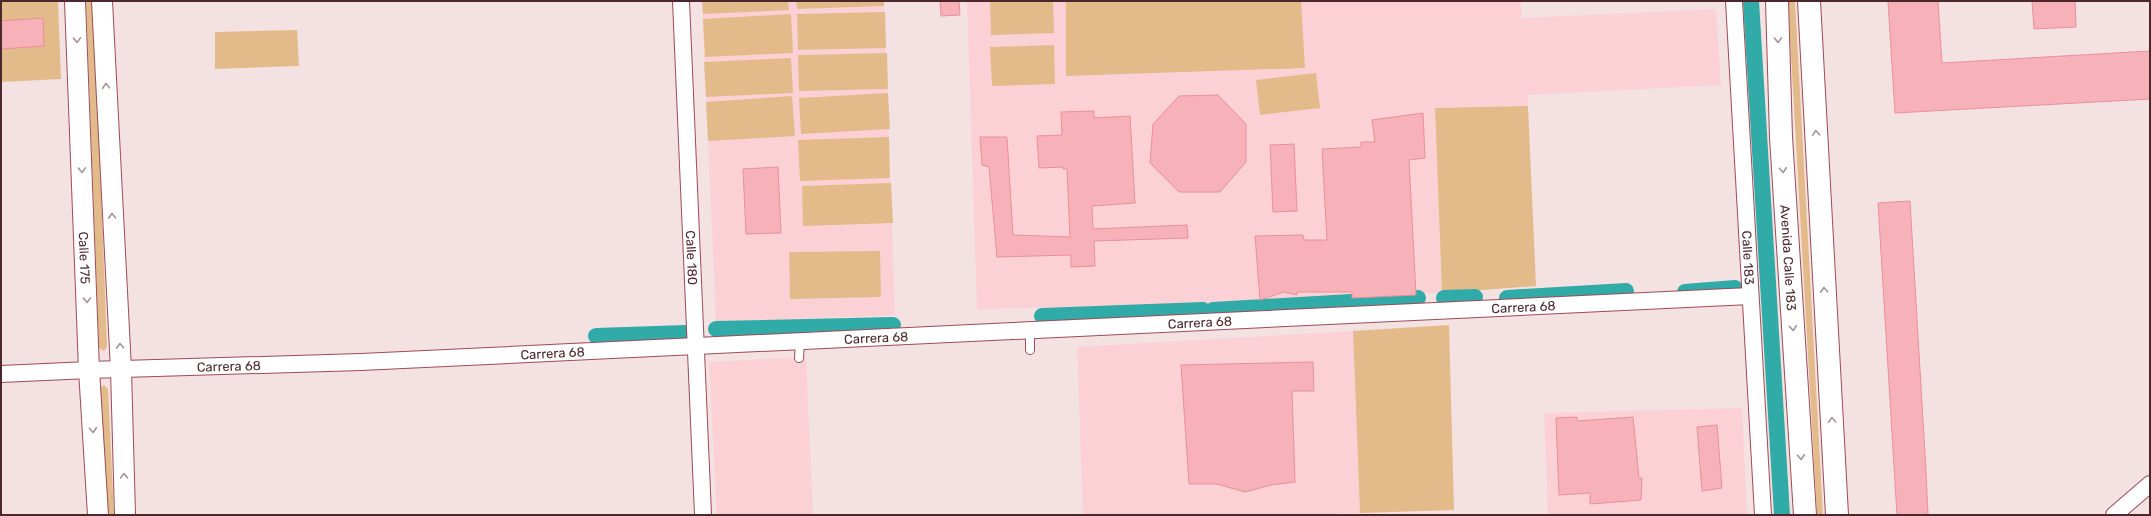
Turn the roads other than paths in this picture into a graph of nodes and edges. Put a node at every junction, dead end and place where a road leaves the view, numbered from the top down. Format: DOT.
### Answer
graph roads {
  1 [pos="75,1"];
  2 [pos="102,1"];
  3 [pos="681,1"];
  4 [pos="1734,1"];
  5 [pos="1777,1"];
  6 [pos="1809,1"];
  7 [pos="1750,296"];
  8 [pos="1030,331"];
  9 [pos="696,348"];
  10 [pos="1030,350"];
  11 [pos="121,369"];
  12 [pos="89,370"];
  13 [pos="1,374"];
  14 [pos="2150,484"];
  15 [pos="98,515"];
  16 [pos="125,515"];
  17 [pos="703,515"];
  18 [pos="1763,515"];
  19 [pos="1805,515"];
  20 [pos="1837,515"];
  21 [pos="2114,515"];
  1 -- 12 [label="street, Calle 175, one-way"];
  11 -- 2 [label="street, one-way"];
  3 -- 9 [label="street, Calle 180"];
  4 -- 7 [label="street, Calle 183"];
  5 -- 19 [label="main road, Avenida Calle 183, one-way"];
  20 -- 6 [label="main road, one-way"];
  7 -- 8 [label="street, Carrera 68"];
  7 -- 18 [label="street, Calle 183"];
  8 -- 9 [label="street, Carrera 68"];
  8 -- 10 [label="lane"];
  9 -- 11 [label="street, Carrera 68"];
  9 -- 17 [label="street, Calle 180"];
  11 -- 12 [label="street, Carrera 68"];
  16 -- 11 [label="street, one-way"];
  12 -- 13 [label="street, Carrera 68"];
  12 -- 15 [label="street, Calle 175, one-way"];
  14 -- 21 [label="street"];
}
